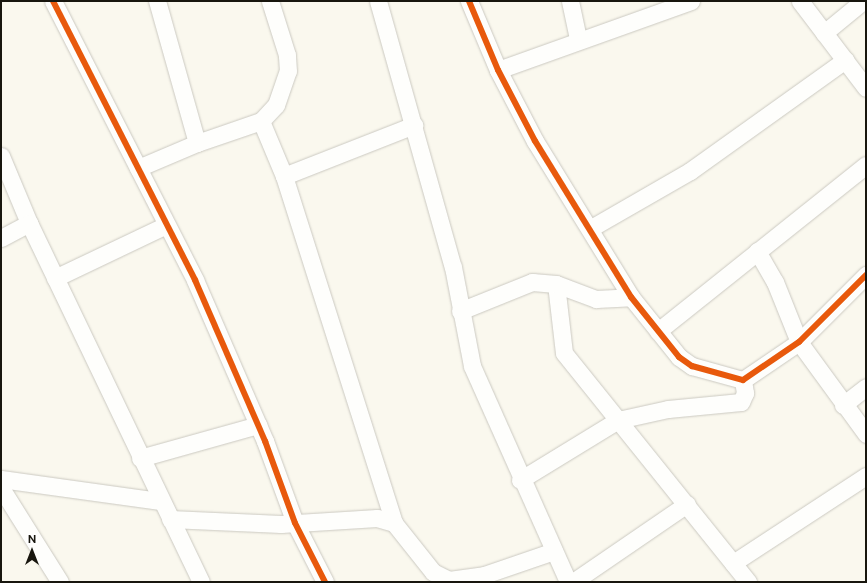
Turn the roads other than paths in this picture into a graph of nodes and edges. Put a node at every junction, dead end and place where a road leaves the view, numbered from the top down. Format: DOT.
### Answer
graph roads {
  1 [pos="53,1"];
  2 [pos="157,1"];
  3 [pos="270,1"];
  4 [pos="378,1"];
  5 [pos="469,1"];
  6 [pos="570,1"];
  7 [pos="691,1"];
  8 [pos="800,1"];
  9 [pos="863,1"];
  10 [pos="824,33"];
  11 [pos="578,39"];
  12 [pos="845,60"];
  13 [pos="498,70"];
  14 [pos="866,88"];
  15 [pos="261,121"];
  16 [pos="414,125"];
  17 [pos="197,143"];
  18 [pos="1,156"];
  19 [pos="866,165"];
  20 [pos="138,168"];
  21 [pos="284,176"];
  22 [pos="29,223"];
  23 [pos="166,225"];
  24 [pos="591,228"];
  25 [pos="1,238"];
  26 [pos="757,251"];
  27 [pos="866,274"];
  28 [pos="55,278"];
  29 [pos="556,284"];
  30 [pos="631,297"];
  31 [pos="460,311"];
  32 [pos="658,331"];
  33 [pos="799,342"];
  34 [pos="743,380"];
  35 [pos="866,387"];
  36 [pos="843,405"];
  37 [pos="618,420"];
  38 [pos="258,424"];
  39 [pos="866,434"];
  40 [pos="140,458"];
  41 [pos="866,476"];
  42 [pos="1,479"];
  43 [pos="520,480"];
  44 [pos="1,488"];
  45 [pos="160,501"];
  46 [pos="687,504"];
  47 [pos="170,519"];
  48 [pos="295,523"];
  49 [pos="394,523"];
  50 [pos="554,551"];
  51 [pos="733,563"];
  52 [pos="60,582"];
  53 [pos="201,582"];
  54 [pos="325,582"];
  55 [pos="568,582"];
  56 [pos="573,582"];
  57 [pos="748,582"];
  1 -- 20 [label="street"];
  2 -- 17 [label="street"];
  3 -- 15 [label="street"];
  4 -- 16 [label="street"];
  5 -- 13 [label="street"];
  6 -- 11 [label="street"];
  7 -- 11 [label="street"];
  8 -- 10 [label="street"];
  9 -- 10 [label="street"];
  10 -- 12 [label="street"];
  11 -- 13 [label="street"];
  12 -- 14 [label="street"];
  12 -- 24 [label="street"];
  13 -- 24 [label="street"];
  15 -- 17 [label="street"];
  15 -- 21 [label="street"];
  16 -- 21 [label="street"];
  16 -- 31 [label="street"];
  17 -- 20 [label="street"];
  18 -- 22 [label="street"];
  19 -- 26 [label="street"];
  20 -- 23 [label="street"];
  21 -- 49 [label="street"];
  22 -- 25 [label="street"];
  22 -- 28 [label="street"];
  23 -- 28 [label="street"];
  23 -- 38 [label="street"];
  24 -- 30 [label="street"];
  26 -- 32 [label="street"];
  26 -- 33 [label="street"];
  27 -- 33 [label="street"];
  28 -- 40 [label="street"];
  29 -- 30 [label="street"];
  29 -- 31 [label="street"];
  29 -- 37 [label="street"];
  30 -- 32 [label="street"];
  31 -- 43 [label="street"];
  32 -- 34 [label="street"];
  33 -- 34 [label="street"];
  33 -- 36 [label="street"];
  34 -- 37 [label="street"];
  35 -- 36 [label="street"];
  36 -- 39 [label="street"];
  37 -- 43 [label="street"];
  37 -- 46 [label="street"];
  38 -- 40 [label="street"];
  38 -- 48 [label="street"];
  40 -- 45 [label="street"];
  41 -- 51 [label="street"];
  42 -- 45 [label="street"];
  43 -- 50 [label="street"];
  44 -- 52 [label="street"];
  45 -- 47 [label="street"];
  46 -- 51 [label="street"];
  46 -- 56 [label="street"];
  47 -- 48 [label="street"];
  47 -- 53 [label="street"];
  48 -- 49 [label="street"];
  48 -- 54 [label="street"];
  49 -- 50 [label="street"];
  50 -- 55 [label="street"];
  51 -- 57 [label="street"];
}
